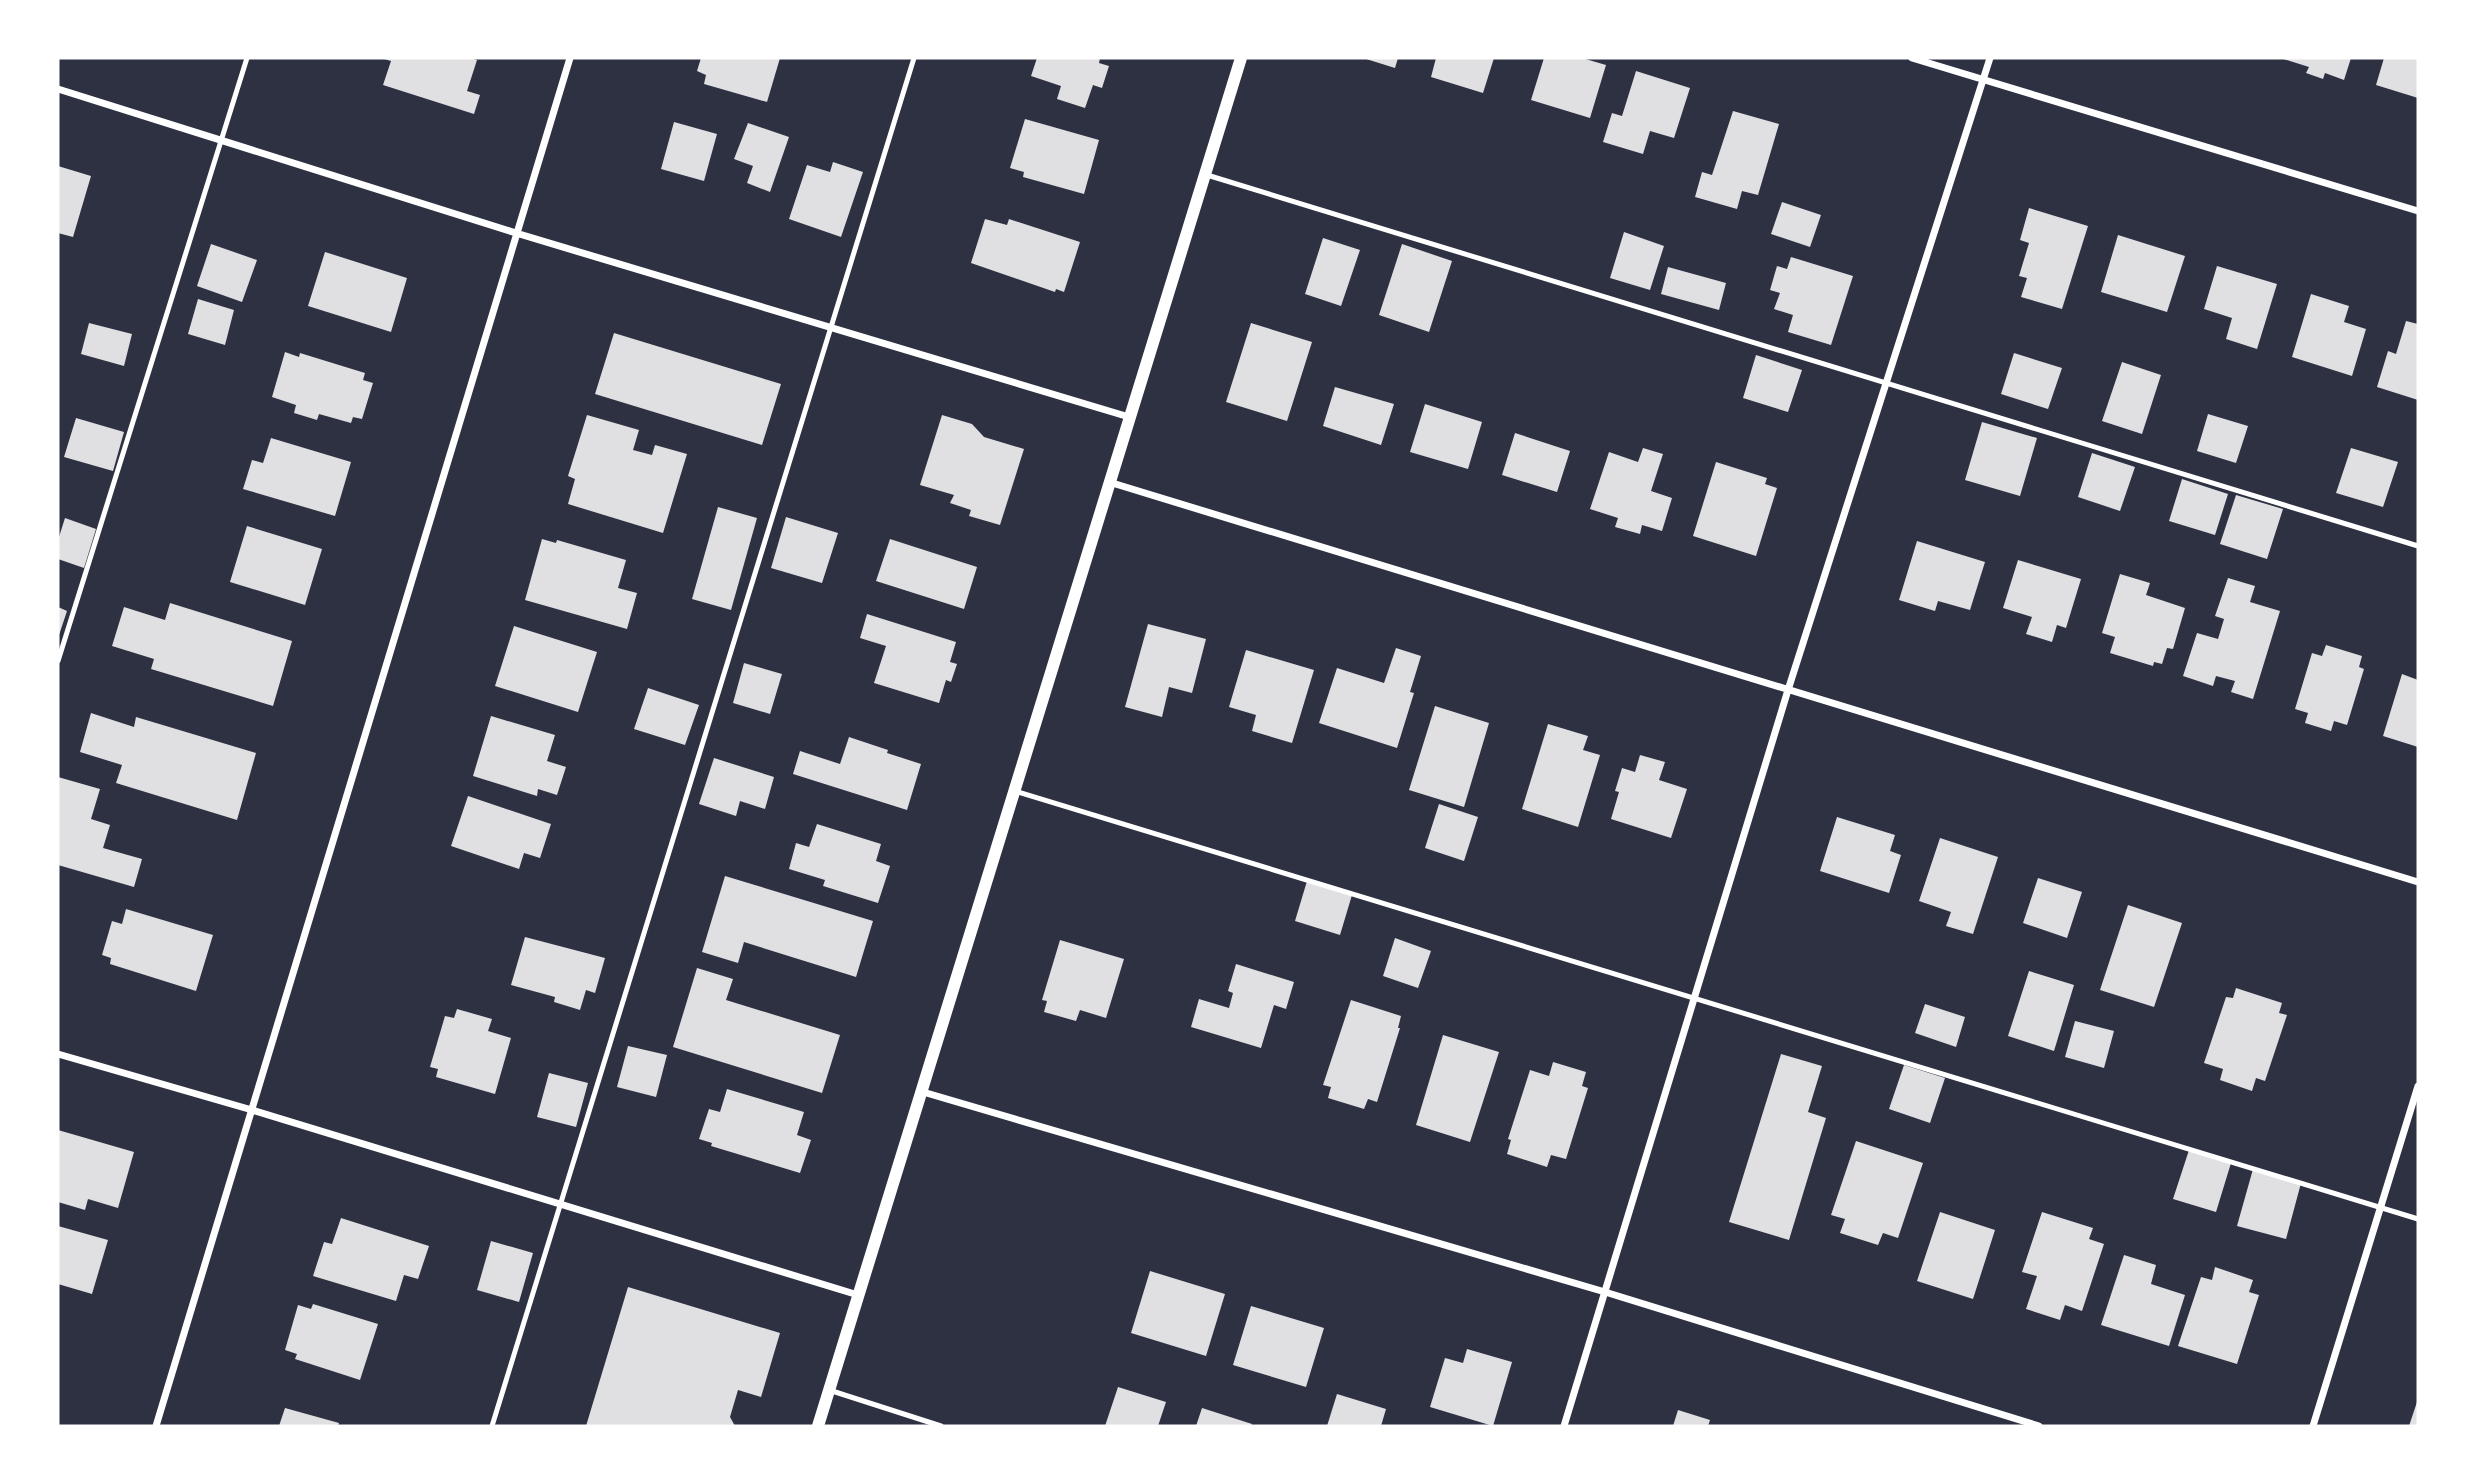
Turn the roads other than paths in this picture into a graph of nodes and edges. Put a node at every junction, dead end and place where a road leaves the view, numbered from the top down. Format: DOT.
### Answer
graph roads {
  1 [pos="247,58"];
  2 [pos="570,58"];
  3 [pos="914,58"];
  4 [pos="1241,58"];
  5 [pos="1912,58"];
  6 [pos="1990,58"];
  7 [pos="1983,79"];
  8 [pos="58,89"];
  9 [pos="222,139"];
  10 [pos="1204,174"];
  11 [pos="2418,211"];
  12 [pos="516,233"];
  13 [pos="830,327"];
  14 [pos="1886,383"];
  15 [pos="1129,417"];
  16 [pos="1109,482"];
  17 [pos="2418,546"];
  18 [pos="58,661"];
  19 [pos="1788,690"];
  20 [pos="1014,791"];
  21 [pos="2418,882"];
  22 [pos="1694,999"];
  23 [pos="58,1054"];
  24 [pos="2418,1086"];
  25 [pos="923,1092"];
  26 [pos="252,1110"];
  27 [pos="562,1204"];
  28 [pos="2381,1208"];
  29 [pos="2418,1219"];
  30 [pos="1605,1292"];
  31 [pos="858,1295"];
  32 [pos="829,1391"];
  33 [pos="156,1426"];
  34 [pos="492,1426"];
  35 [pos="818,1426"];
  36 [pos="941,1426"];
  37 [pos="1564,1426"];
  38 [pos="2039,1426"];
  39 [pos="2313,1426"];
  1 -- 9 [label="lane"];
  2 -- 12 [label="street"];
  3 -- 13 [label="lane"];
  4 -- 10 [label="street"];
  5 -- 7 [label="street"];
  6 -- 7 [label="street"];
  7 -- 11 [label="street"];
  7 -- 14 [label="street"];
  8 -- 9 [label="street"];
  9 -- 12 [label="street"];
  9 -- 18 [label="lane"];
  10 -- 14 [label="lane"];
  10 -- 15 [label="street"];
  12 -- 13 [label="street"];
  12 -- 26 [label="street"];
  13 -- 15 [label="street"];
  13 -- 27 [label="lane"];
  14 -- 17 [label="lane"];
  14 -- 19 [label="street"];
  15 -- 16 [label="street"];
  16 -- 19 [label="street"];
  16 -- 20 [label="street"];
  19 -- 21 [label="street"];
  19 -- 22 [label="street"];
  20 -- 22 [label="lane"];
  20 -- 25 [label="street"];
  22 -- 28 [label="lane"];
  22 -- 30 [label="street"];
  23 -- 26 [label="street"];
  24 -- 28 [label="street"];
  25 -- 30 [label="street"];
  25 -- 31 [label="street"];
  26 -- 27 [label="street"];
  26 -- 33 [label="street"];
  27 -- 31 [label="street"];
  27 -- 34 [label="lane"];
  28 -- 29 [label="lane"];
  28 -- 39 [label="street"];
  30 -- 37 [label="street"];
  30 -- 38 [label="street"];
  31 -- 32 [label="street"];
  32 -- 35 [label="street"];
  32 -- 36 [label="lane"];
}
